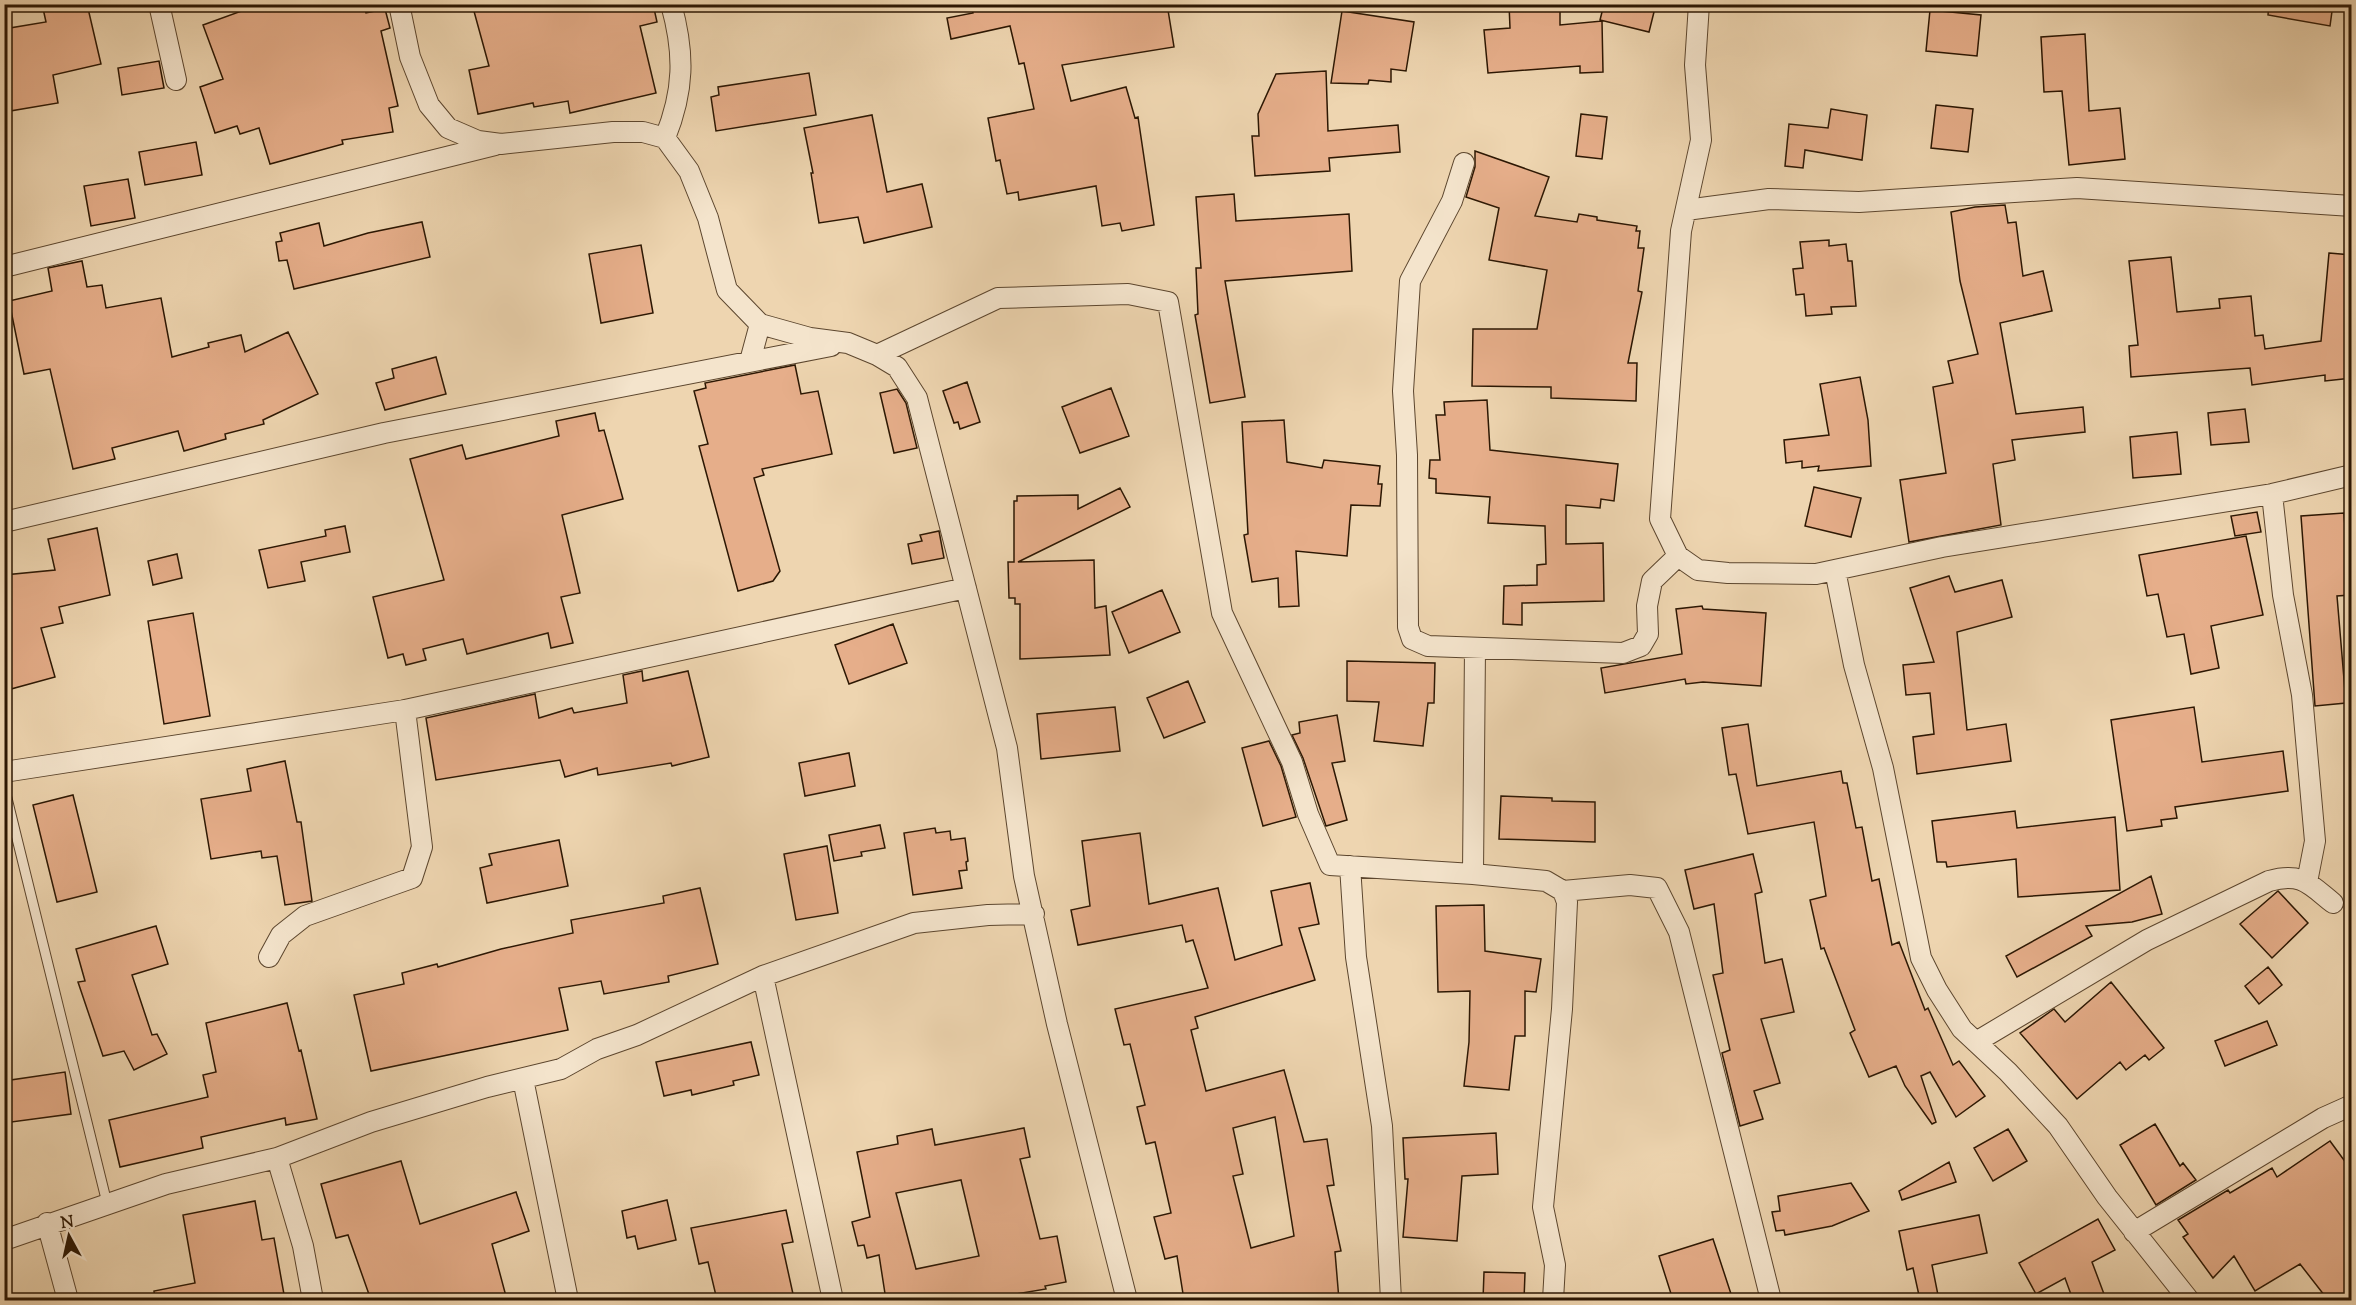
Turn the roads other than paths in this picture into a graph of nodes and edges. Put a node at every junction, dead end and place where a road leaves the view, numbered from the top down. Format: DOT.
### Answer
graph roads {
  1 [pos="159,4"];
  2 [pos="399,4"];
  3 [pos="671,4"];
  4 [pos="1699,4"];
  5 [pos="176,80"];
  6 [pos="665,138"];
  7 [pos="501,144"];
  8 [pos="1464,163"];
  9 [pos="2352,206"];
  10 [pos="1686,210"];
  11 [pos="5,265"];
  12 [pos="760,324"];
  13 [pos="848,343"];
  14 [pos="877,355"];
  15 [pos="750,361"];
  16 [pos="2352,475"];
  17 [pos="2271,494"];
  18 [pos="4,522"];
  19 [pos="1678,556"];
  20 [pos="1835,570"];
  21 [pos="966,588"];
  22 [pos="1475,648"];
  23 [pos="405,710"];
  24 [pos="4,772"];
  25 [pos="4,786"];
  26 [pos="1350,866"];
  27 [pos="1473,874"];
  28 [pos="2307,882"];
  29 [pos="1563,891"];
  30 [pos="2333,903"];
  31 [pos="1034,914"];
  32 [pos="269,957"];
  33 [pos="763,976"];
  34 [pos="1977,1042"];
  35 [pos="523,1079"];
  36 [pos="2352,1106"];
  37 [pos="277,1158"];
  38 [pos="107,1203"];
  39 [pos="47,1223"];
  40 [pos="2134,1232"];
  41 [pos="4,1240"];
  42 [pos="68,1300"];
  43 [pos="313,1300"];
  44 [pos="568,1300"];
  45 [pos="833,1300"];
  46 [pos="1127,1300"];
  47 [pos="1391,1300"];
  48 [pos="1553,1300"];
  49 [pos="1770,1300"];
  50 [pos="2189,1300"];
  1 -- 5 [label="street"];
  2 -- 7 [label="street"];
  3 -- 6 [label="street"];
  4 -- 10 [label="street"];
  6 -- 7 [label="street"];
  6 -- 12 [label="street"];
  7 -- 11 [label="street"];
  8 -- 22 [label="street"];
  9 -- 10 [label="street"];
  10 -- 19 [label="street"];
  12 -- 13 [label="street"];
  12 -- 15 [label="street"];
  13 -- 14 [label="street"];
  13 -- 15 [label="street"];
  14 -- 21 [label="street"];
  14 -- 26 [label="street"];
  15 -- 18 [label="street"];
  16 -- 17 [label="street"];
  17 -- 20 [label="street"];
  17 -- 28 [label="street"];
  19 -- 20 [label="street"];
  19 -- 22 [label="street"];
  20 -- 34 [label="street"];
  21 -- 23 [label="street"];
  21 -- 31 [label="street"];
  22 -- 27 [label="street"];
  23 -- 24 [label="street"];
  23 -- 32 [label="street"];
  25 -- 38 [label="lane"];
  26 -- 27 [label="street"];
  26 -- 47 [label="street"];
  27 -- 29 [label="street"];
  28 -- 30 [label="street"];
  28 -- 34 [label="street"];
  29 -- 48 [label="street"];
  29 -- 49 [label="street"];
  31 -- 33 [label="street"];
  31 -- 46 [label="street"];
  33 -- 35 [label="street"];
  33 -- 45 [label="street"];
  34 -- 40 [label="street"];
  35 -- 37 [label="street"];
  35 -- 44 [label="street"];
  36 -- 40 [label="street"];
  37 -- 38 [label="street"];
  37 -- 43 [label="street"];
  38 -- 39 [label="street"];
  39 -- 41 [label="street"];
  39 -- 42 [label="street"];
  40 -- 50 [label="street"];
}
